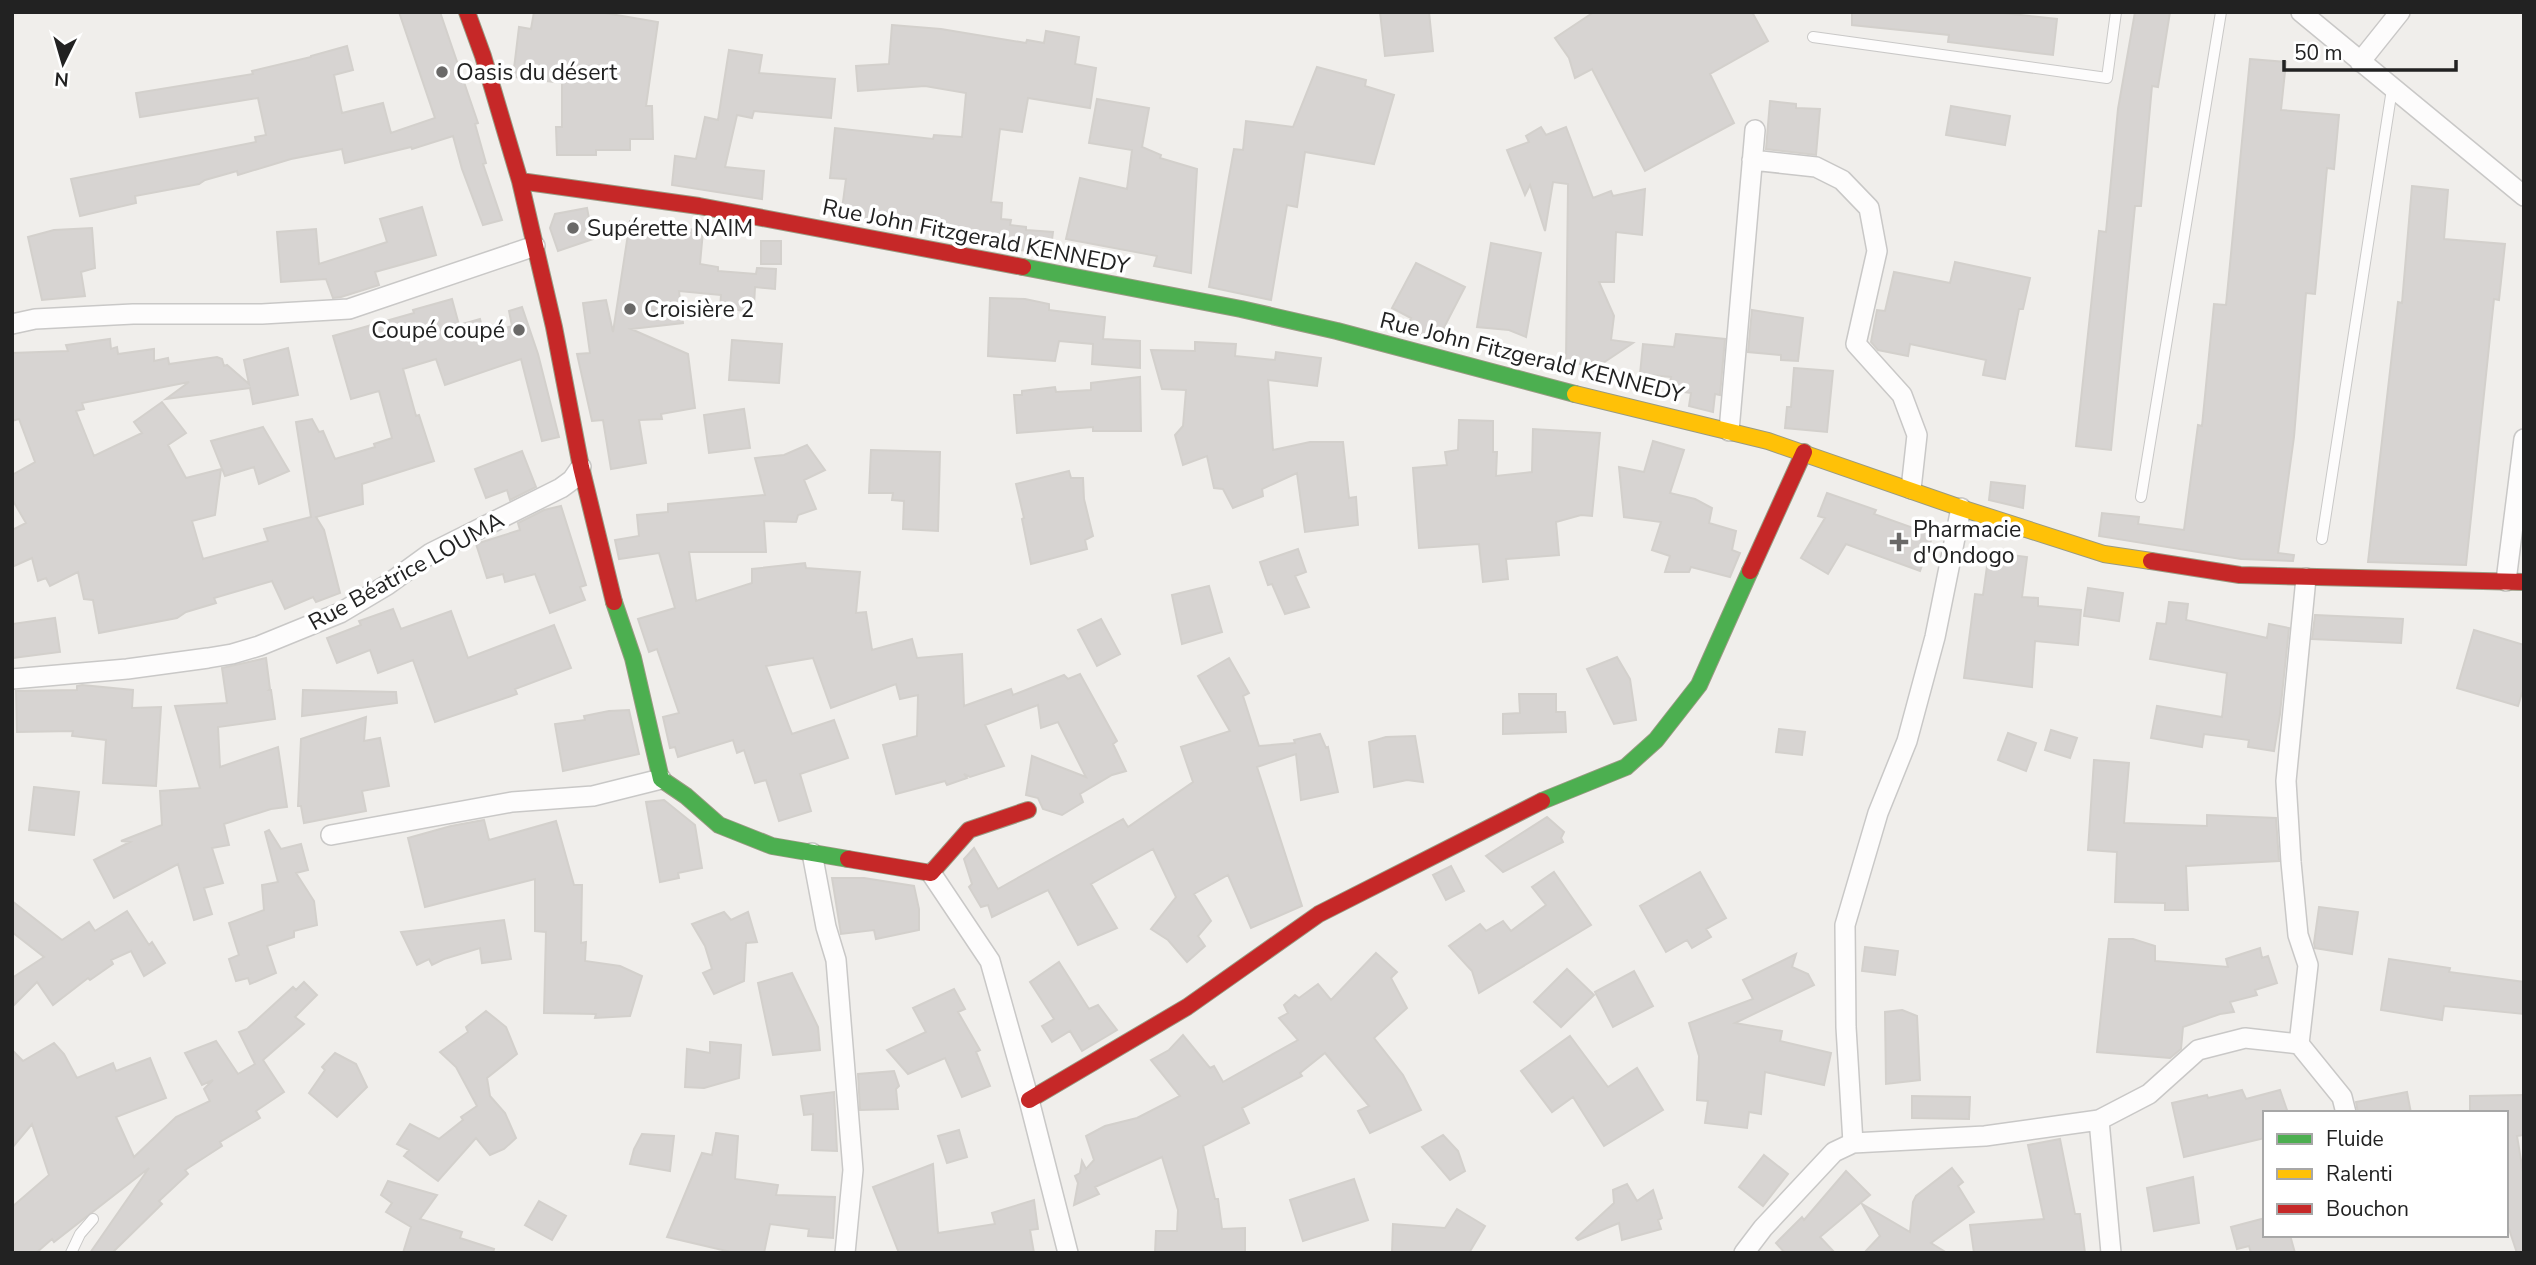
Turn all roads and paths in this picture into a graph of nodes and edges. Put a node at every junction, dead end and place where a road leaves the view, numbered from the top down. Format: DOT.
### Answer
graph roads {
  1 [pos="467,12"];
  2 [pos="2116,12"];
  3 [pos="2221,12"];
  4 [pos="2301,12"];
  5 [pos="2400,12"];
  6 [pos="1813,37"];
  7 [pos="2360,62"];
  8 [pos="2392,89"];
  9 [pos="1755,130"];
  10 [pos="1752,160"];
  11 [pos="520,181"];
  12 [pos="2524,196"];
  13 [pos="535,246"];
  14 [pos="12,324"];
  15 [pos="1729,431"];
  16 [pos="2524,439"];
  17 [pos="1804,452"];
  18 [pos="581,467"];
  19 [pos="1911,489"];
  20 [pos="2141,497"];
  21 [pos="1961,508"];
  22 [pos="2322,539"];
  23 [pos="2306,578"];
  24 [pos="2515,582"];
  25 [pos="12,679"];
  26 [pos="661,779"];
  27 [pos="1028,810"];
  28 [pos="331,835"];
  29 [pos="812,853"];
  30 [pos="931,873"];
  31 [pos="2299,1044"];
  32 [pos="1029,1100"];
  33 [pos="2346,1111"];
  34 [pos="2099,1120"];
  35 [pos="1853,1143"];
  36 [pos="93,1219"];
  37 [pos="71,1253"];
  38 [pos="845,1253"];
  39 [pos="1068,1253"];
  40 [pos="1744,1253"];
  41 [pos="2111,1253"];
  1 -- 11 [label="street"];
  2 -- 6 [label="lane"];
  3 -- 20 [label="lane"];
  4 -- 7 [label="street"];
  5 -- 7 [label="street"];
  7 -- 8 [label="street"];
  8 -- 12 [label="street"];
  8 -- 22 [label="lane"];
  9 -- 10 [label="street"];
  10 -- 15 [label="street"];
  10 -- 19 [label="street"];
  11 -- 13 [label="street"];
  11 -- 15 [label="street, Rue John Fitzgerald KENNEDY"];
  13 -- 14 [label="street"];
  13 -- 18 [label="street"];
  15 -- 17 [label="street, Rue John Fitzgerald KENNEDY"];
  16 -- 24 [label="street"];
  17 -- 19 [label="street, Rue John Fitzgerald KENNEDY"];
  17 -- 32 [label="street"];
  18 -- 25 [label="street, Rue Béatrice LOUMA"];
  18 -- 26 [label="street"];
  19 -- 21 [label="street, Rue John Fitzgerald KENNEDY"];
  21 -- 23 [label="street, Rue John Fitzgerald KENNEDY"];
  21 -- 35 [label="street"];
  23 -- 24 [label="street, Rue John Fitzgerald KENNEDY"];
  23 -- 31 [label="street"];
  26 -- 28 [label="street"];
  26 -- 29 [label="street"];
  27 -- 30 [label="street"];
  29 -- 30 [label="street"];
  29 -- 38 [label="street"];
  30 -- 32 [label="street"];
  31 -- 33 [label="street"];
  31 -- 34 [label="street"];
  32 -- 39 [label="street"];
  34 -- 35 [label="street"];
  34 -- 41 [label="street"];
  35 -- 40 [label="street"];
  36 -- 37 [label="lane"];
}
